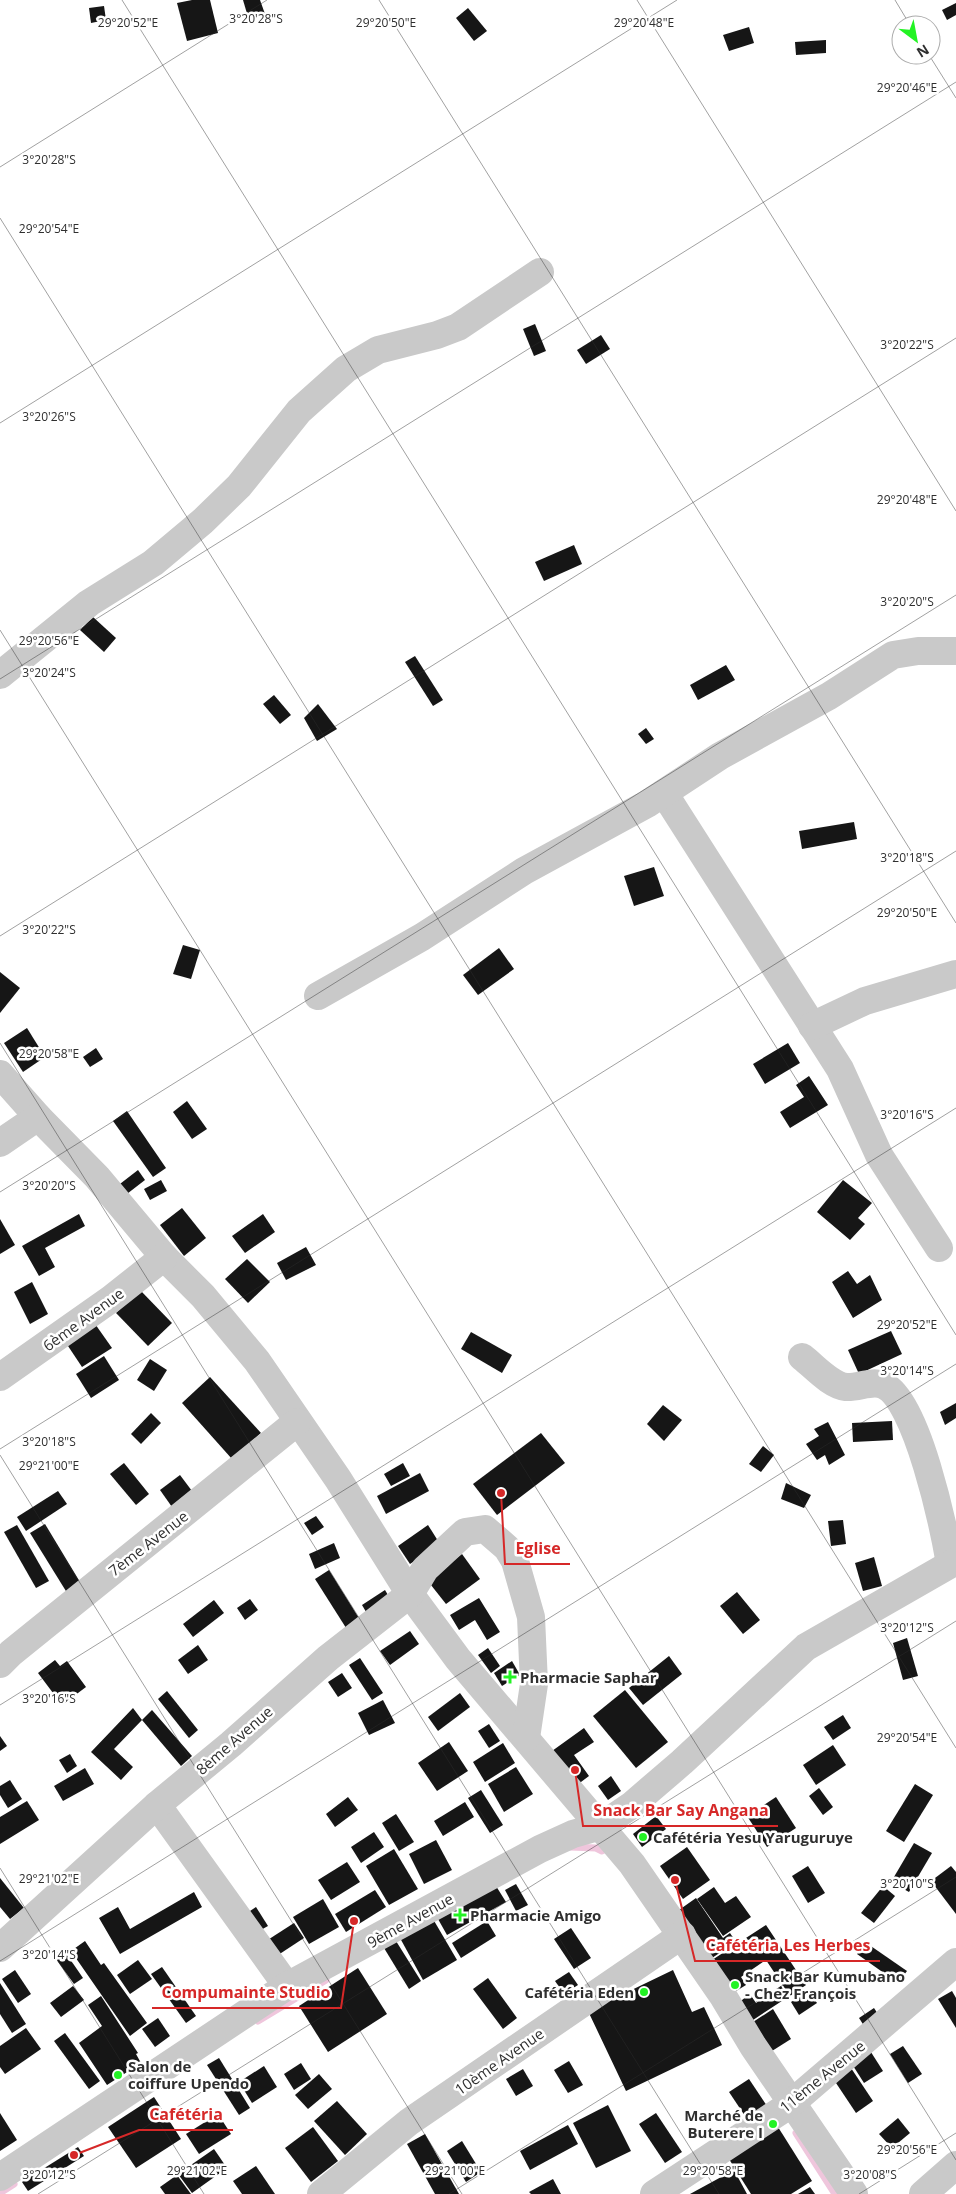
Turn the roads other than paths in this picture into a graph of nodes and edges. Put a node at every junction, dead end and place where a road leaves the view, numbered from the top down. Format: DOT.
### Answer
graph roads {
  1 [pos="540,272"];
  2 [pos="956,651"];
  3 [pos="0,675"];
  4 [pos="664,792"];
  5 [pos="956,974"];
  6 [pos="318,996"];
  7 [pos="812,1026"];
  8 [pos="0,1074"];
  9 [pos="38,1118"];
  10 [pos="0,1143"];
  11 [pos="939,1248"];
  12 [pos="164,1258"];
  13 [pos="802,1357"];
  14 [pos="0,1377"];
  15 [pos="297,1422"];
  16 [pos="953,1562"];
  17 [pos="410,1594"];
  18 [pos="0,1664"];
  19 [pos="526,1738"];
  20 [pos="157,1806"];
  21 [pos="610,1836"];
  22 [pos="674,1940"];
  23 [pos="0,1948"];
  24 [pos="956,1962"];
  25 [pos="287,1986"];
  26 [pos="784,2108"];
  27 [pos="956,2165"];
  28 [pos="0,2178"];
  29 [pos="321,2194"];
  30 [pos="654,2194"];
  31 [pos="854,2194"];
  32 [pos="923,2194"];
  1 -- 3 [label="street"];
  2 -- 4 [label="street"];
  4 -- 6 [label="street"];
  4 -- 7 [label="street"];
  5 -- 7 [label="street"];
  7 -- 11 [label="street"];
  8 -- 9 [label="street"];
  9 -- 10 [label="street"];
  9 -- 12 [label="street"];
  12 -- 14 [label="street, 6ème Avenue"];
  12 -- 15 [label="street"];
  13 -- 16 [label="street"];
  15 -- 17 [label="street"];
  15 -- 18 [label="street, 7ème Avenue"];
  16 -- 21 [label="street, 9ème Avenue"];
  17 -- 19 [label="street"];
  17 -- 19 [label="street, 8ème Avenue"];
  17 -- 20 [label="street, 8ème Avenue"];
  19 -- 21 [label="street"];
  20 -- 23 [label="street, 8ème Avenue"];
  20 -- 25 [label="street"];
  21 -- 22 [label="street"];
  21 -- 25 [label="street, 9ème Avenue"];
  22 -- 26 [label="street"];
  22 -- 29 [label="street, 10ème Avenue"];
  24 -- 26 [label="street, 11ème Avenue"];
  25 -- 28 [label="street, 9ème Avenue"];
  26 -- 30 [label="street, 11ème Avenue"];
  26 -- 31 [label="street"];
  27 -- 32 [label="street"];
}
